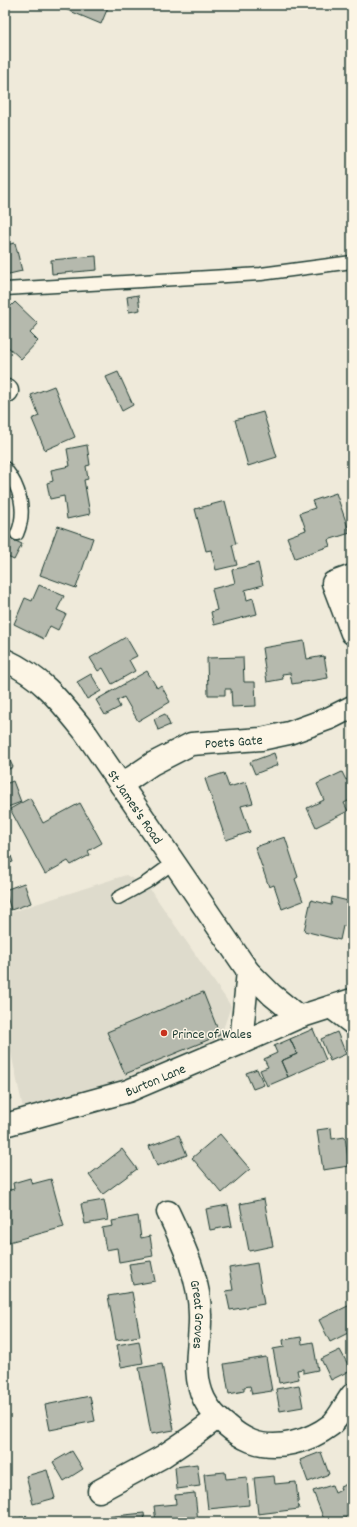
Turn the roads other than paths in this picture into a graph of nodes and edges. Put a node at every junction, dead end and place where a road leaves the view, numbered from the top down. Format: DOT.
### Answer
graph roads {
  1 [pos="352,262"];
  2 [pos="5,288"];
  3 [pos="5,468"];
  4 [pos="16,534"];
  5 [pos="352,576"];
  6 [pos="352,633"];
  7 [pos="5,660"];
  8 [pos="352,707"];
  9 [pos="121,785"];
  10 [pos="173,863"];
  11 [pos="118,898"];
  12 [pos="248,971"];
  13 [pos="352,1000"];
  14 [pos="331,1007"];
  15 [pos="299,1017"];
  16 [pos="352,1023"];
  17 [pos="241,1044"];
  18 [pos="5,1124"];
  19 [pos="168,1212"];
  20 [pos="352,1395"];
  21 [pos="217,1418"];
  22 [pos="99,1491"];
  1 -- 2 [label="lane"];
  3 -- 4 [label="lane"];
  5 -- 6 [label="street"];
  7 -- 9 [label="street, St James's Road"];
  8 -- 9 [label="street, Poets Gate"];
  9 -- 10 [label="street, St James's Road"];
  10 -- 11 [label="lane"];
  10 -- 12 [label="street, St James's Road"];
  12 -- 15 [label="street, St James's Road"];
  12 -- 17 [label="street"];
  13 -- 14 [label="street, Burton Lane"];
  14 -- 15 [label="street, Burton Lane"];
  14 -- 16 [label="street"];
  15 -- 17 [label="street, Burton Lane"];
  17 -- 18 [label="street, Burton Lane"];
  19 -- 21 [label="street, Great Groves"];
  20 -- 21 [label="street, Great Groves"];
  21 -- 22 [label="street"];
}
